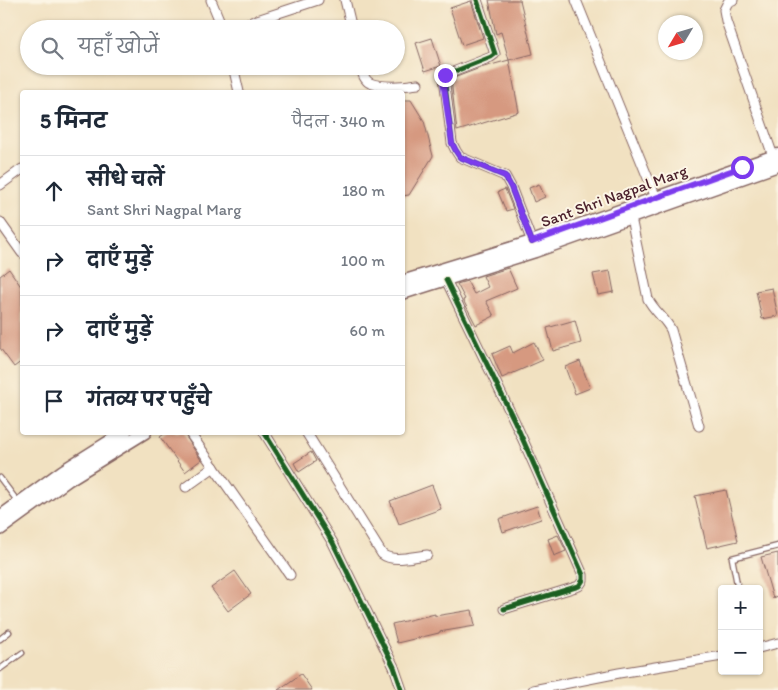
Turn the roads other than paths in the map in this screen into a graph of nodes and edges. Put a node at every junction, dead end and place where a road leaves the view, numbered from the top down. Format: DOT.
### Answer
graph roads {
  1 [pos="211,0"];
  2 [pos="318,0"];
  3 [pos="345,0"];
  4 [pos="478,0"];
  5 [pos="576,0"];
  6 [pos="733,0"];
  7 [pos="219,20"];
  8 [pos="257,20"];
  9 [pos="350,20"];
  10 [pos="235,75"];
  11 [pos="364,75"];
  12 [pos="418,84"];
  13 [pos="239,90"];
  14 [pos="776,159"];
  15 [pos="20,171"];
  16 [pos="0,186"];
  17 [pos="656,198"];
  18 [pos="631,218"];
  19 [pos="0,222"];
  20 [pos="532,242"];
  21 [pos="20,250"];
  22 [pos="446,280"];
  23 [pos="405,281"];
  24 [pos="405,292"];
  25 [pos="699,426"];
  26 [pos="120,435"];
  27 [pos="140,435"];
  28 [pos="191,435"];
  29 [pos="266,435"];
  30 [pos="308,435"];
  31 [pos="214,467"];
  32 [pos="0,478"];
  33 [pos="186,487"];
  34 [pos="19,503"];
  35 [pos="0,517"];
  36 [pos="0,529"];
  37 [pos="778,546"];
  38 [pos="427,555"];
  39 [pos="290,575"];
  40 [pos="737,585"];
  41 [pos="504,609"];
  42 [pos="9,632"];
  43 [pos="0,639"];
  44 [pos="778,643"];
  45 [pos="763,647"];
  46 [pos="22,653"];
  47 [pos="718,657"];
  48 [pos="0,669"];
  49 [pos="402,690"];
  50 [pos="533,690"];
  1 -- 7 [label="street"];
  2 -- 8 [label="street"];
  3 -- 9 [label="street"];
  4 -- 20 [label="street"];
  5 -- 17 [label="street"];
  6 -- 14 [label="street"];
  10 -- 13 [label="street"];
  11 -- 12 [label="street"];
  14 -- 17 [label="main road, Sant Shri Nagpal Marg"];
  14 -- 18 [label="main road, Sant Shri Nagpal Marg"];
  15 -- 16 [label="street"];
  17 -- 20 [label="main road, Sant Shri Nagpal Marg"];
  18 -- 22 [label="main road, Sant Shri Nagpal Marg"];
  18 -- 25 [label="street"];
  19 -- 21 [label="street"];
  20 -- 23 [label="main road, Sant Shri Nagpal Marg"];
  22 -- 24 [label="main road, Sant Shri Nagpal Marg"];
  22 -- 41 [label="street"];
  26 -- 34 [label="main road"];
  27 -- 36 [label="main road"];
  28 -- 31 [label="street"];
  29 -- 49 [label="street"];
  30 -- 38 [label="street"];
  31 -- 33 [label="street"];
  31 -- 39 [label="street"];
  32 -- 34 [label="lane"];
  34 -- 35 [label="main road"];
  37 -- 40 [label="lane"];
  42 -- 43 [label="lane"];
  44 -- 45 [label="street"];
  46 -- 48 [label="lane"];
  47 -- 50 [label="street"];
}
